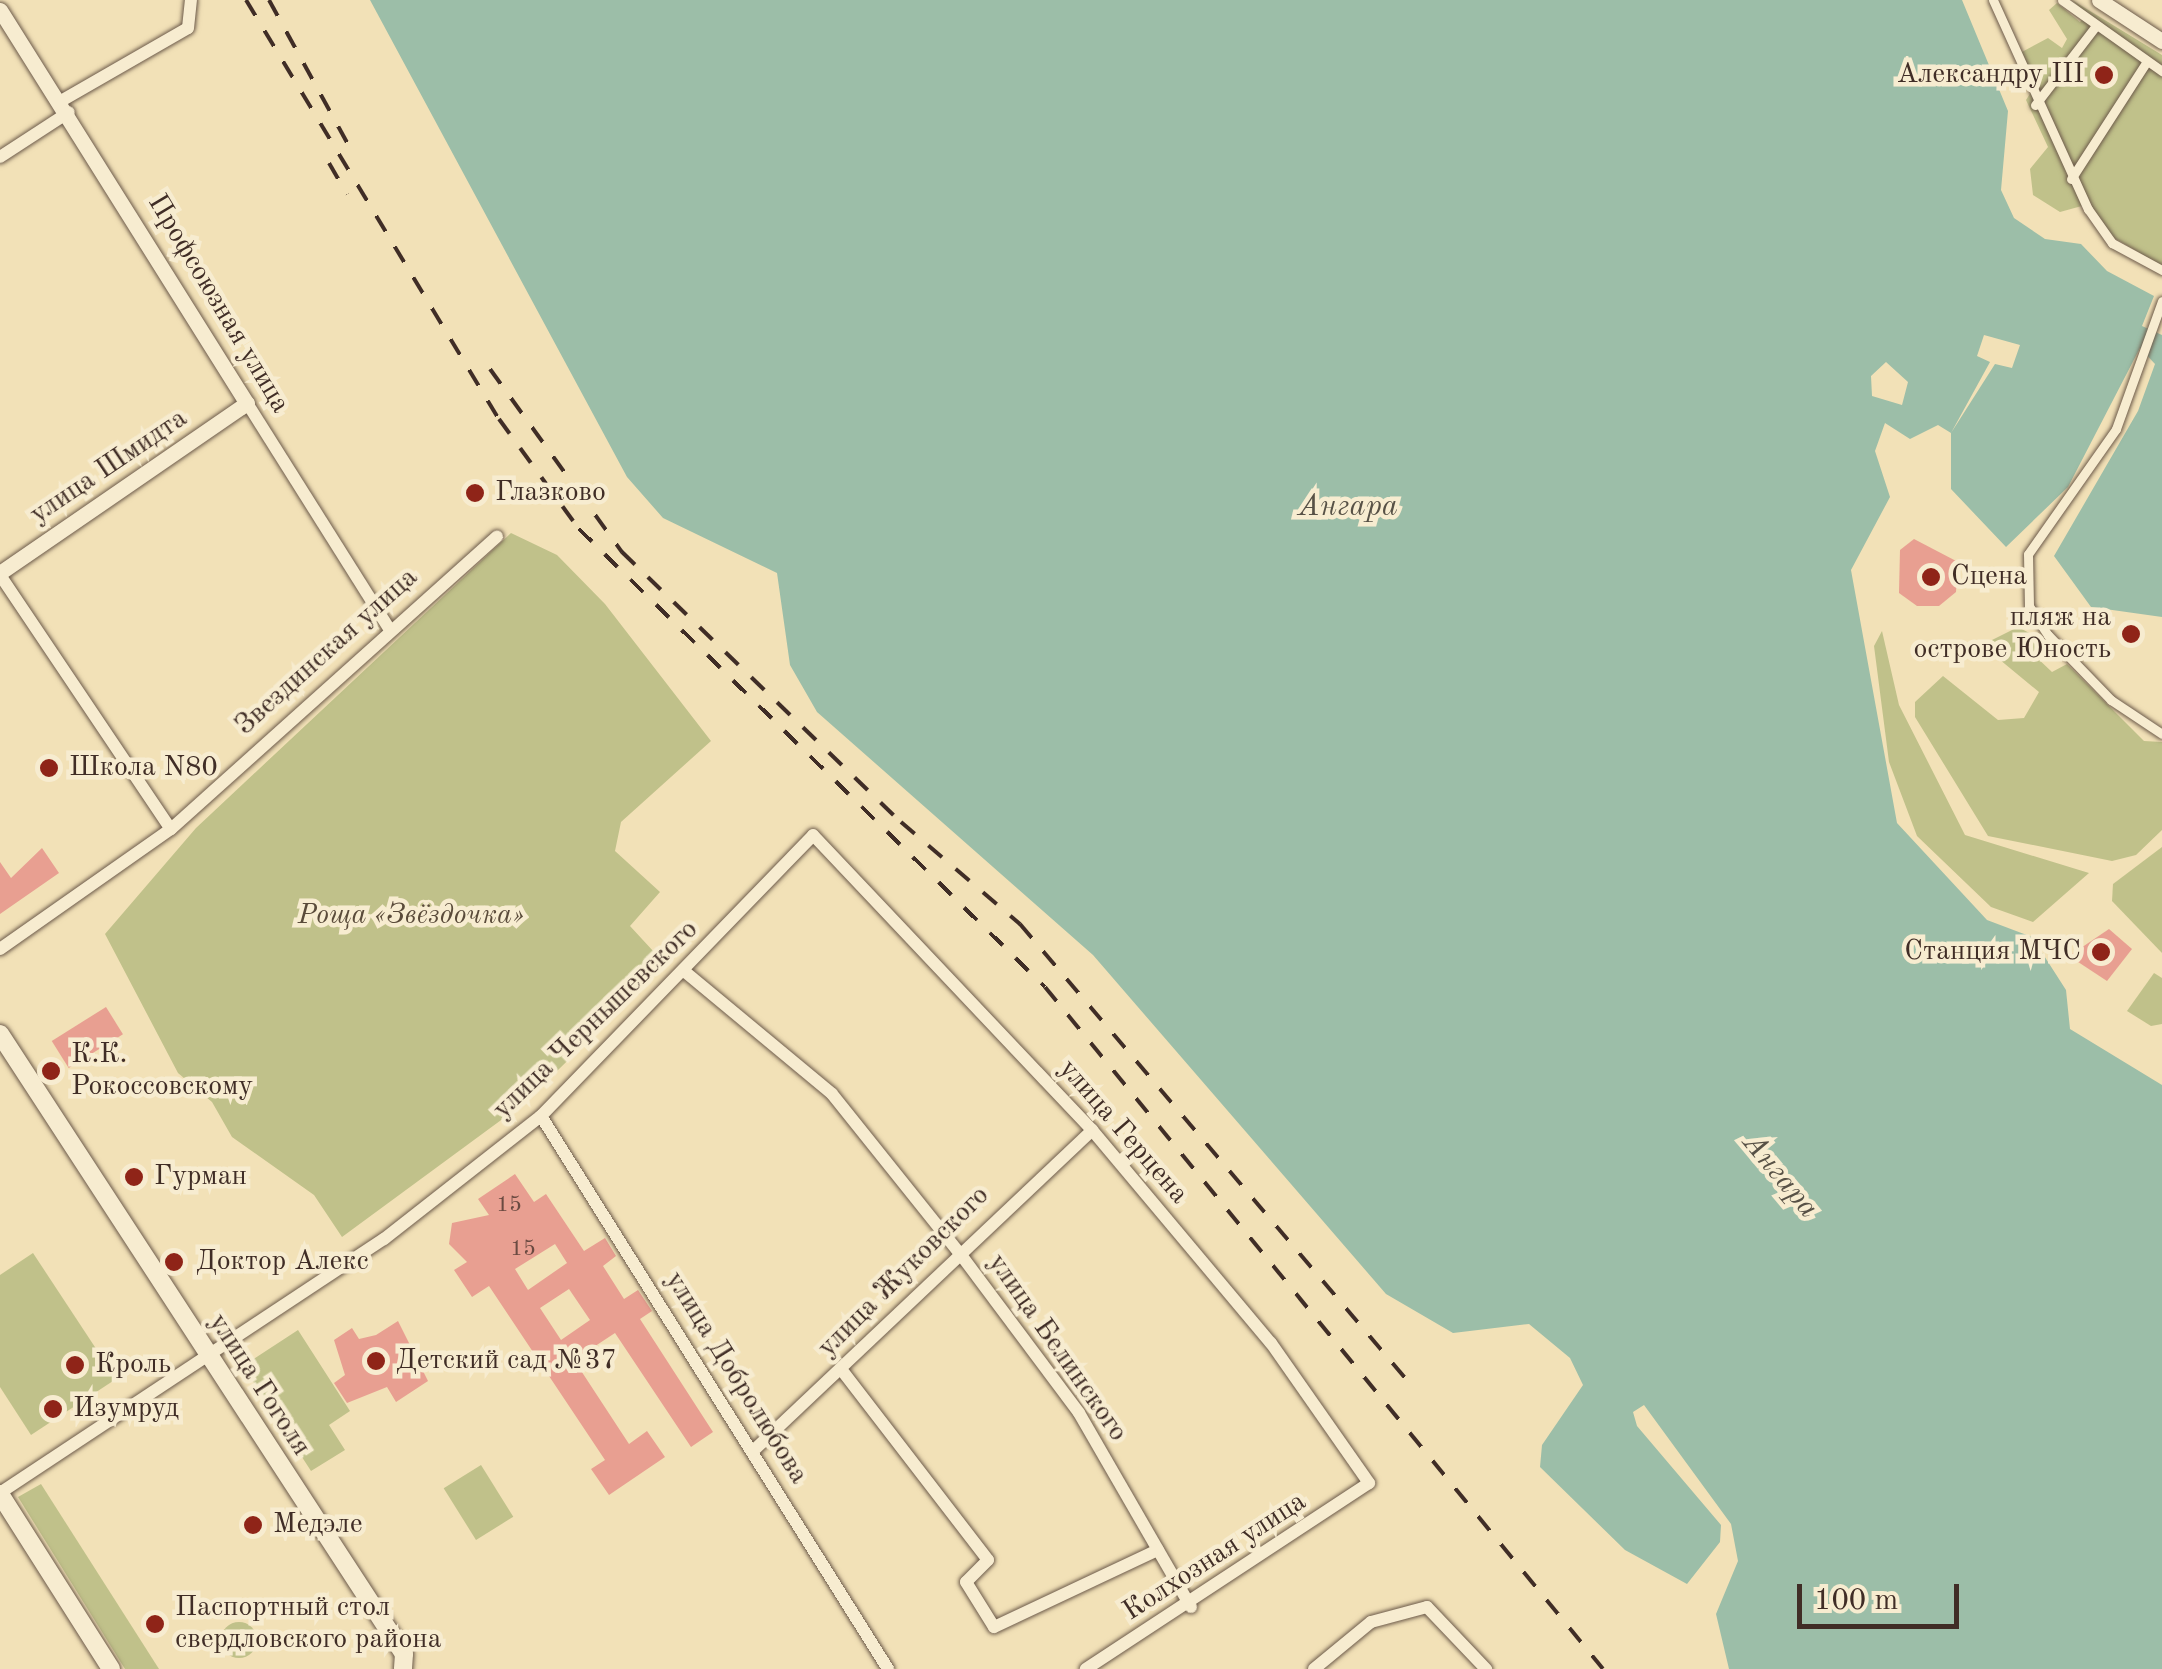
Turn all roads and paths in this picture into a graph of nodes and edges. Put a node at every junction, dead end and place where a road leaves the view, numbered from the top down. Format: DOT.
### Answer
graph roads {
  1 [pos="191,0"];
  2 [pos="1993,0"];
  3 [pos="2062,0"];
  4 [pos="2100,0"];
  5 [pos="2132,0"];
  6 [pos="0,10"];
  7 [pos="2126,17"];
  8 [pos="2096,27"];
  9 [pos="2162,41"];
  10 [pos="2147,62"];
  11 [pos="2162,71"];
  12 [pos="65,106"];
  13 [pos="2035,106"];
  14 [pos="0,157"];
  15 [pos="2071,180"];
  16 [pos="2162,270"];
  17 [pos="2162,301"];
  18 [pos="247,403"];
  19 [pos="497,536"];
  20 [pos="0,574"];
  21 [pos="388,627"];
  22 [pos="2162,734"];
  23 [pos="171,829"];
  24 [pos="813,835"];
  25 [pos="0,949"];
  26 [pos="684,971"];
  27 [pos="0,1034"];
  28 [pos="540,1116"];
  29 [pos="1092,1130"];
  30 [pos="961,1254"];
  31 [pos="207,1357"];
  32 [pos="844,1374"];
  33 [pos="753,1450"];
  34 [pos="1369,1483"];
  35 [pos="0,1494"];
  36 [pos="1158,1550"];
  37 [pos="1191,1608"];
  38 [pos="404,1667"];
  39 [pos="111,1669"];
  40 [pos="888,1669"];
  41 [pos="1086,1669"];
  42 [pos="1314,1669"];
  43 [pos="1486,1669"];
  1 -- 12 [label="street"];
  2 -- 13 [label="street"];
  3 -- 8 [label="street"];
  4 -- 7 [label="street"];
  5 -- 7 [label="street"];
  6 -- 12 [label="street, Профсоюзная улица"];
  7 -- 9 [label="street"];
  8 -- 10 [label="street"];
  8 -- 13 [label="street"];
  10 -- 11 [label="street"];
  10 -- 15 [label="street"];
  12 -- 14 [label="street"];
  12 -- 18 [label="street, Профсоюзная улица"];
  13 -- 15 [label="street"];
  15 -- 16 [label="street"];
  17 -- 22 [label="street"];
  18 -- 20 [label="street, улица Шмидта"];
  18 -- 21 [label="street, Профсоюзная улица"];
  19 -- 21 [label="street, Звездинская улица"];
  20 -- 23 [label="street"];
  21 -- 23 [label="street, Звездинская улица"];
  23 -- 25 [label="street, Звездинская улица"];
  24 -- 26 [label="street, улица Чернышевского"];
  24 -- 29 [label="street, улица Герцена"];
  26 -- 28 [label="street, улица Чернышевского"];
  26 -- 30 [label="street, улица Белинского"];
  27 -- 31 [label="main road, улица Гоголя"];
  28 -- 31 [label="street, улица Чернышевского"];
  28 -- 33 [label="street, улица Добролюбова"];
  29 -- 30 [label="street, улица Жуковского"];
  29 -- 34 [label="street, улица Герцена"];
  30 -- 32 [label="street, улица Жуковского"];
  30 -- 36 [label="street, улица Белинского"];
  31 -- 35 [label="street, улица Чернышевского"];
  31 -- 38 [label="main road, улица Гоголя"];
  32 -- 33 [label="street, улица Жуковского"];
  32 -- 36 [label="street"];
  33 -- 40 [label="street, улица Добролюбова"];
  34 -- 37 [label="street, Колхозная улица"];
  35 -- 39 [label="main road"];
  36 -- 37 [label="street, улица Белинского"];
  37 -- 41 [label="street, Колхозная улица"];
  42 -- 43 [label="street"];
}
